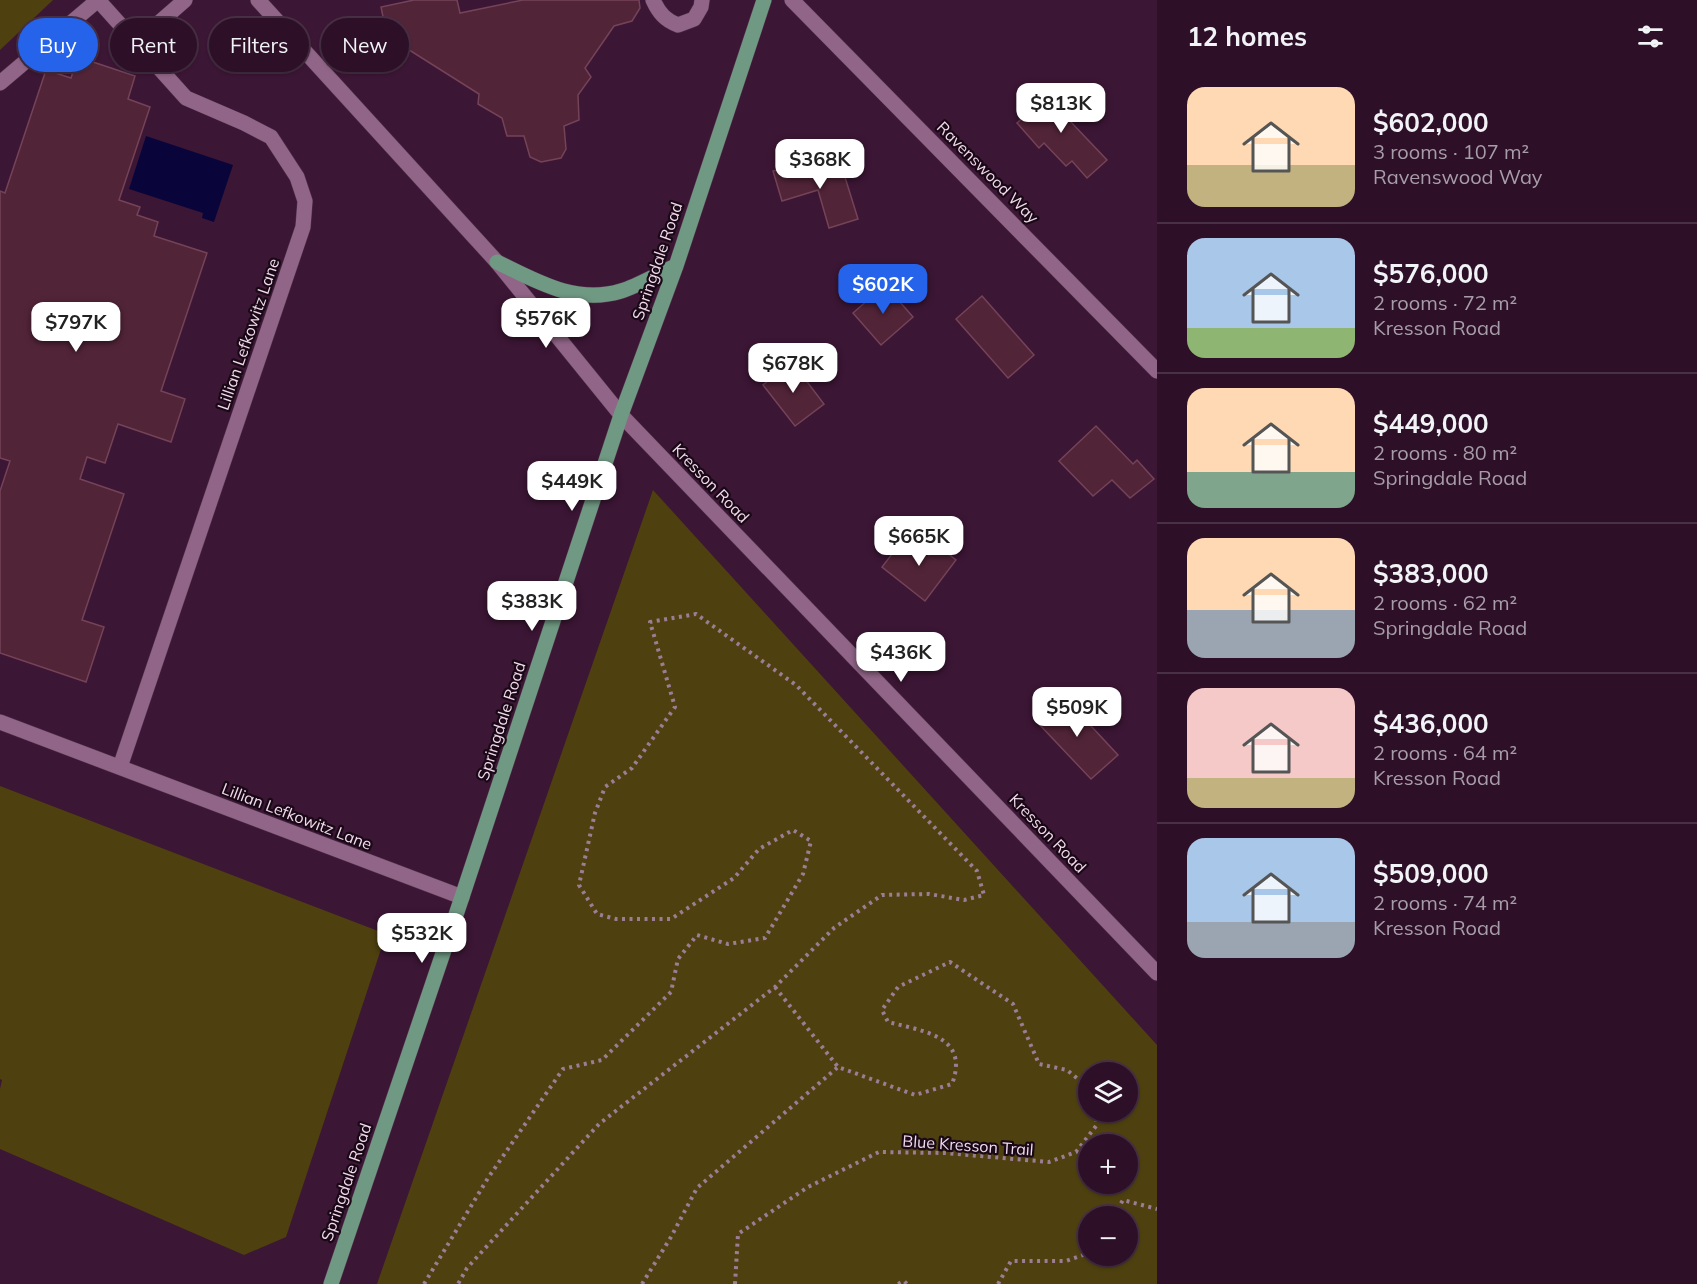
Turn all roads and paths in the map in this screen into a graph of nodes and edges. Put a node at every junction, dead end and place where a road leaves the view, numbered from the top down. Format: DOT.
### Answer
graph roads {
  1 [pos="98,0"];
  2 [pos="185,0"];
  3 [pos="258,0"];
  4 [pos="653,0"];
  5 [pos="702,0"];
  6 [pos="764,0"];
  7 [pos="792,0"];
  8 [pos="114,18"];
  9 [pos="164,18"];
  10 [pos="163,72"];
  11 [pos="0,83"];
  12 [pos="497,262"];
  13 [pos="676,266"];
  14 [pos="1157,371"];
  15 [pos="621,415"];
  16 [pos="0,722"];
  17 [pos="120,767"];
  18 [pos="462,897"];
  19 [pos="1157,973"];
  20 [pos="775,987"];
  21 [pos="838,1067"];
  22 [pos="1078,1079"];
  23 [pos="1096,1122"];
  24 [pos="1119,1206"];
  25 [pos="1157,1209"];
  26 [pos="1078,1257"];
  27 [pos="331,1284"];
  28 [pos="424,1284"];
  29 [pos="458,1284"];
  30 [pos="642,1284"];
  31 [pos="735,1284"];
  32 [pos="898,1284"];
  33 [pos="907,1284"];
  34 [pos="998,1284"];
  1 -- 8 [label="street, Lillian Lefkowitz Lane"];
  1 -- 11 [label="street"];
  2 -- 9 [label="street"];
  3 -- 12 [label="street, Kresson Road"];
  4 -- 5 [label="street"];
  6 -- 13 [label="main road, Springdale Road"];
  7 -- 14 [label="street, Ravenswood Way"];
  10 -- 17 [label="street, Lillian Lefkowitz Lane"];
  12 -- 13 [label="main road"];
  12 -- 15 [label="street, Kresson Road"];
  13 -- 15 [label="main road, Springdale Road"];
  15 -- 18 [label="main road, Springdale Road"];
  15 -- 19 [label="street, Kresson Road"];
  16 -- 17 [label="street, Lillian Lefkowitz Lane"];
  17 -- 18 [label="street, Lillian Lefkowitz Lane"];
  18 -- 27 [label="main road, Springdale Road"];
  20 -- 21 [label="path"];
  20 -- 28 [label="path"];
  20 -- 29 [label="path"];
  21 -- 22 [label="path"];
  21 -- 30 [label="path"];
  23 -- 31 [label="path, Blue Kresson Trail"];
  24 -- 25 [label="path"];
  26 -- 34 [label="path"];
  32 -- 33 [label="path"];
}
